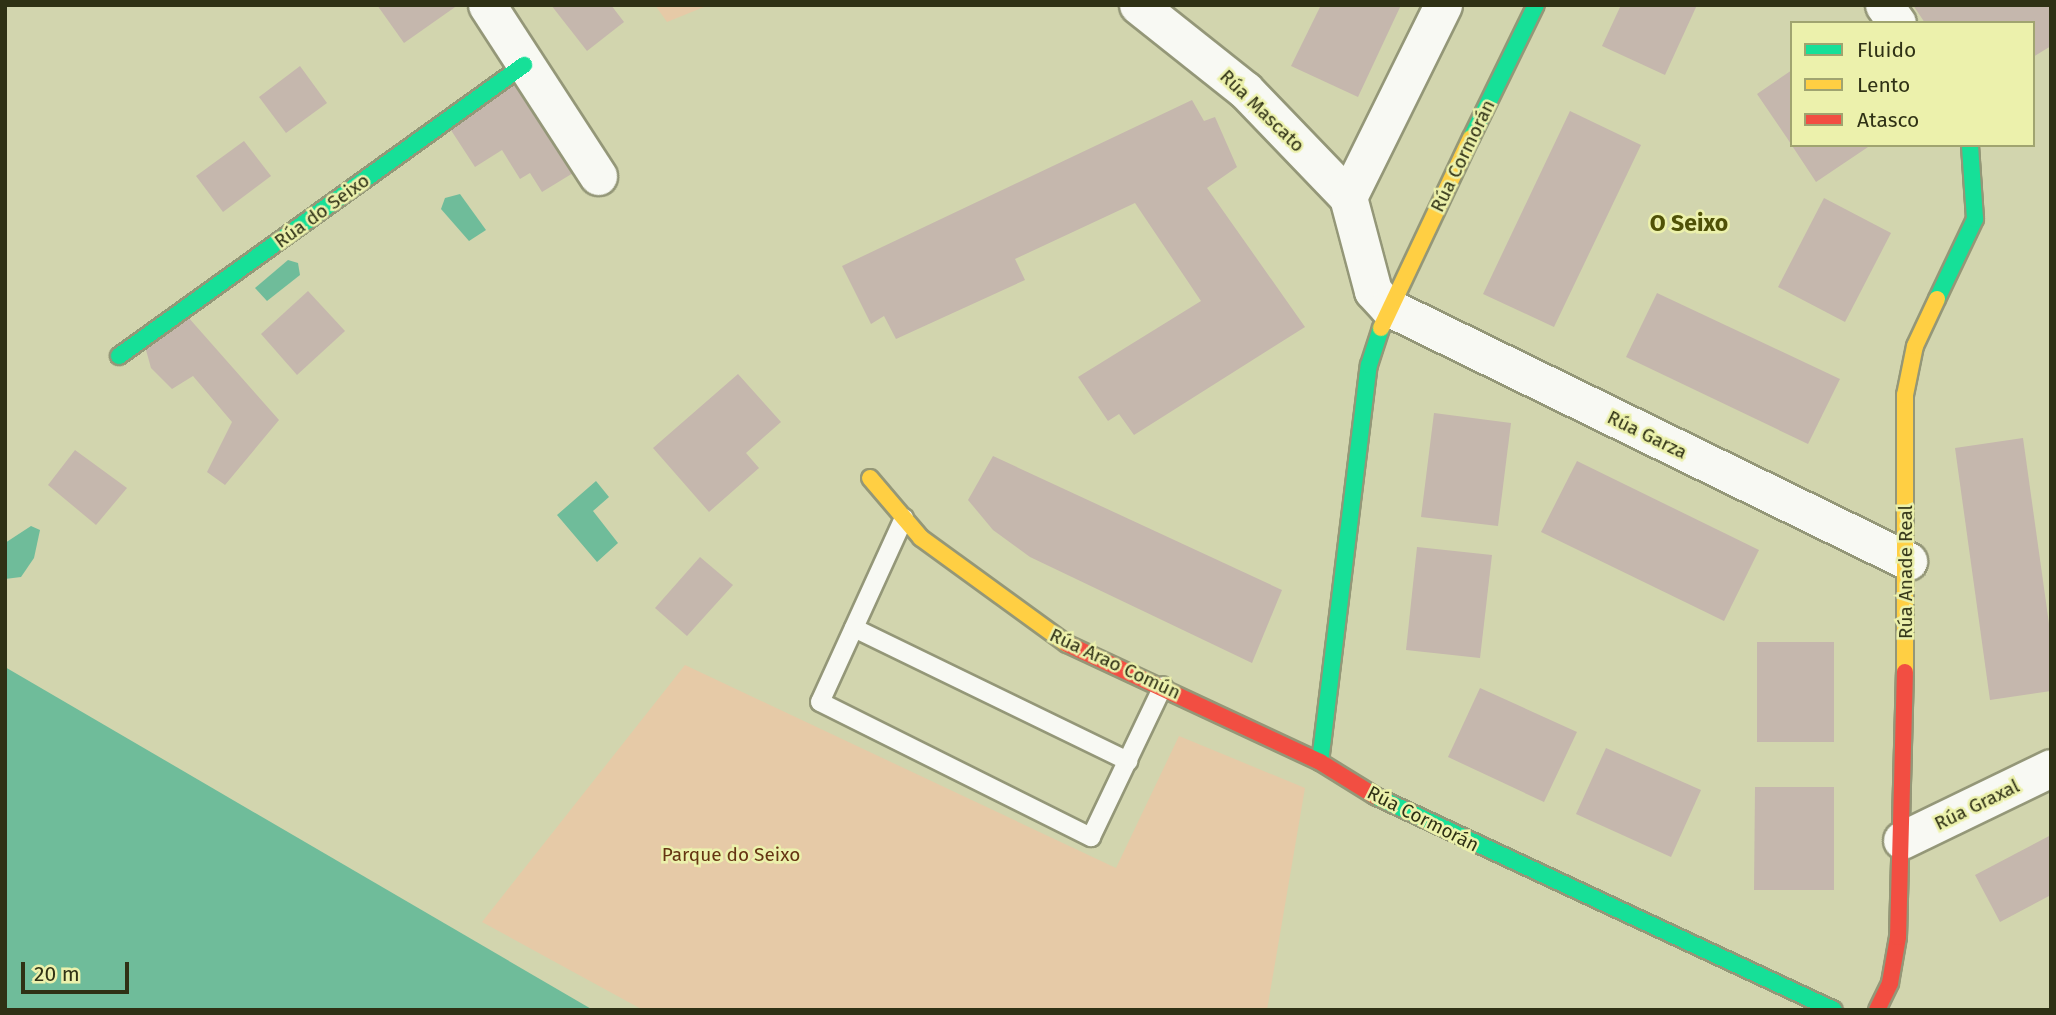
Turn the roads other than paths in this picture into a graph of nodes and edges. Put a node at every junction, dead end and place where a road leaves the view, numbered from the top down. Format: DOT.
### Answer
graph roads {
  1 [pos="487,5"];
  2 [pos="1138,5"];
  3 [pos="1443,5"];
  4 [pos="1536,5"];
  5 [pos="1884,5"];
  6 [pos="1896,21"];
  7 [pos="524,65"];
  8 [pos="1970,147"];
  9 [pos="598,176"];
  10 [pos="1348,197"];
  11 [pos="1388,307"];
  12 [pos="119,356"];
  13 [pos="870,478"];
  14 [pos="904,518"];
  15 [pos="1908,561"];
  16 [pos="854,628"];
  17 [pos="1163,686"];
  18 [pos="1128,761"];
  19 [pos="1320,762"];
  20 [pos="2051,768"];
  21 [pos="1902,840"];
  22 [pos="1834,1010"];
  23 [pos="1877,1010"];
  1 -- 7 [label="street"];
  2 -- 10 [label="street, Rúa Mascato"];
  3 -- 10 [label="street"];
  4 -- 11 [label="street, Rúa Cormorán"];
  5 -- 6 [label="street"];
  7 -- 9 [label="street"];
  7 -- 12 [label="street, Rúa do Seixo"];
  8 -- 15 [label="street, Rúa Anade Real"];
  10 -- 11 [label="street"];
  11 -- 15 [label="street, Rúa Garza"];
  11 -- 19 [label="street, Rúa Cormorán"];
  13 -- 14 [label="street, Rúa Arao Común"];
  14 -- 16 [label="lane"];
  14 -- 17 [label="street, Rúa Arao Común"];
  15 -- 21 [label="street, Rúa Anade Real"];
  16 -- 18 [label="lane"];
  16 -- 18 [label="lane"];
  17 -- 18 [label="lane"];
  17 -- 19 [label="street, Rúa Arao Común"];
  19 -- 22 [label="street, Rúa Cormorán"];
  20 -- 21 [label="street, Rúa Graxal"];
  21 -- 23 [label="street, Rúa Anade Real"];
}
